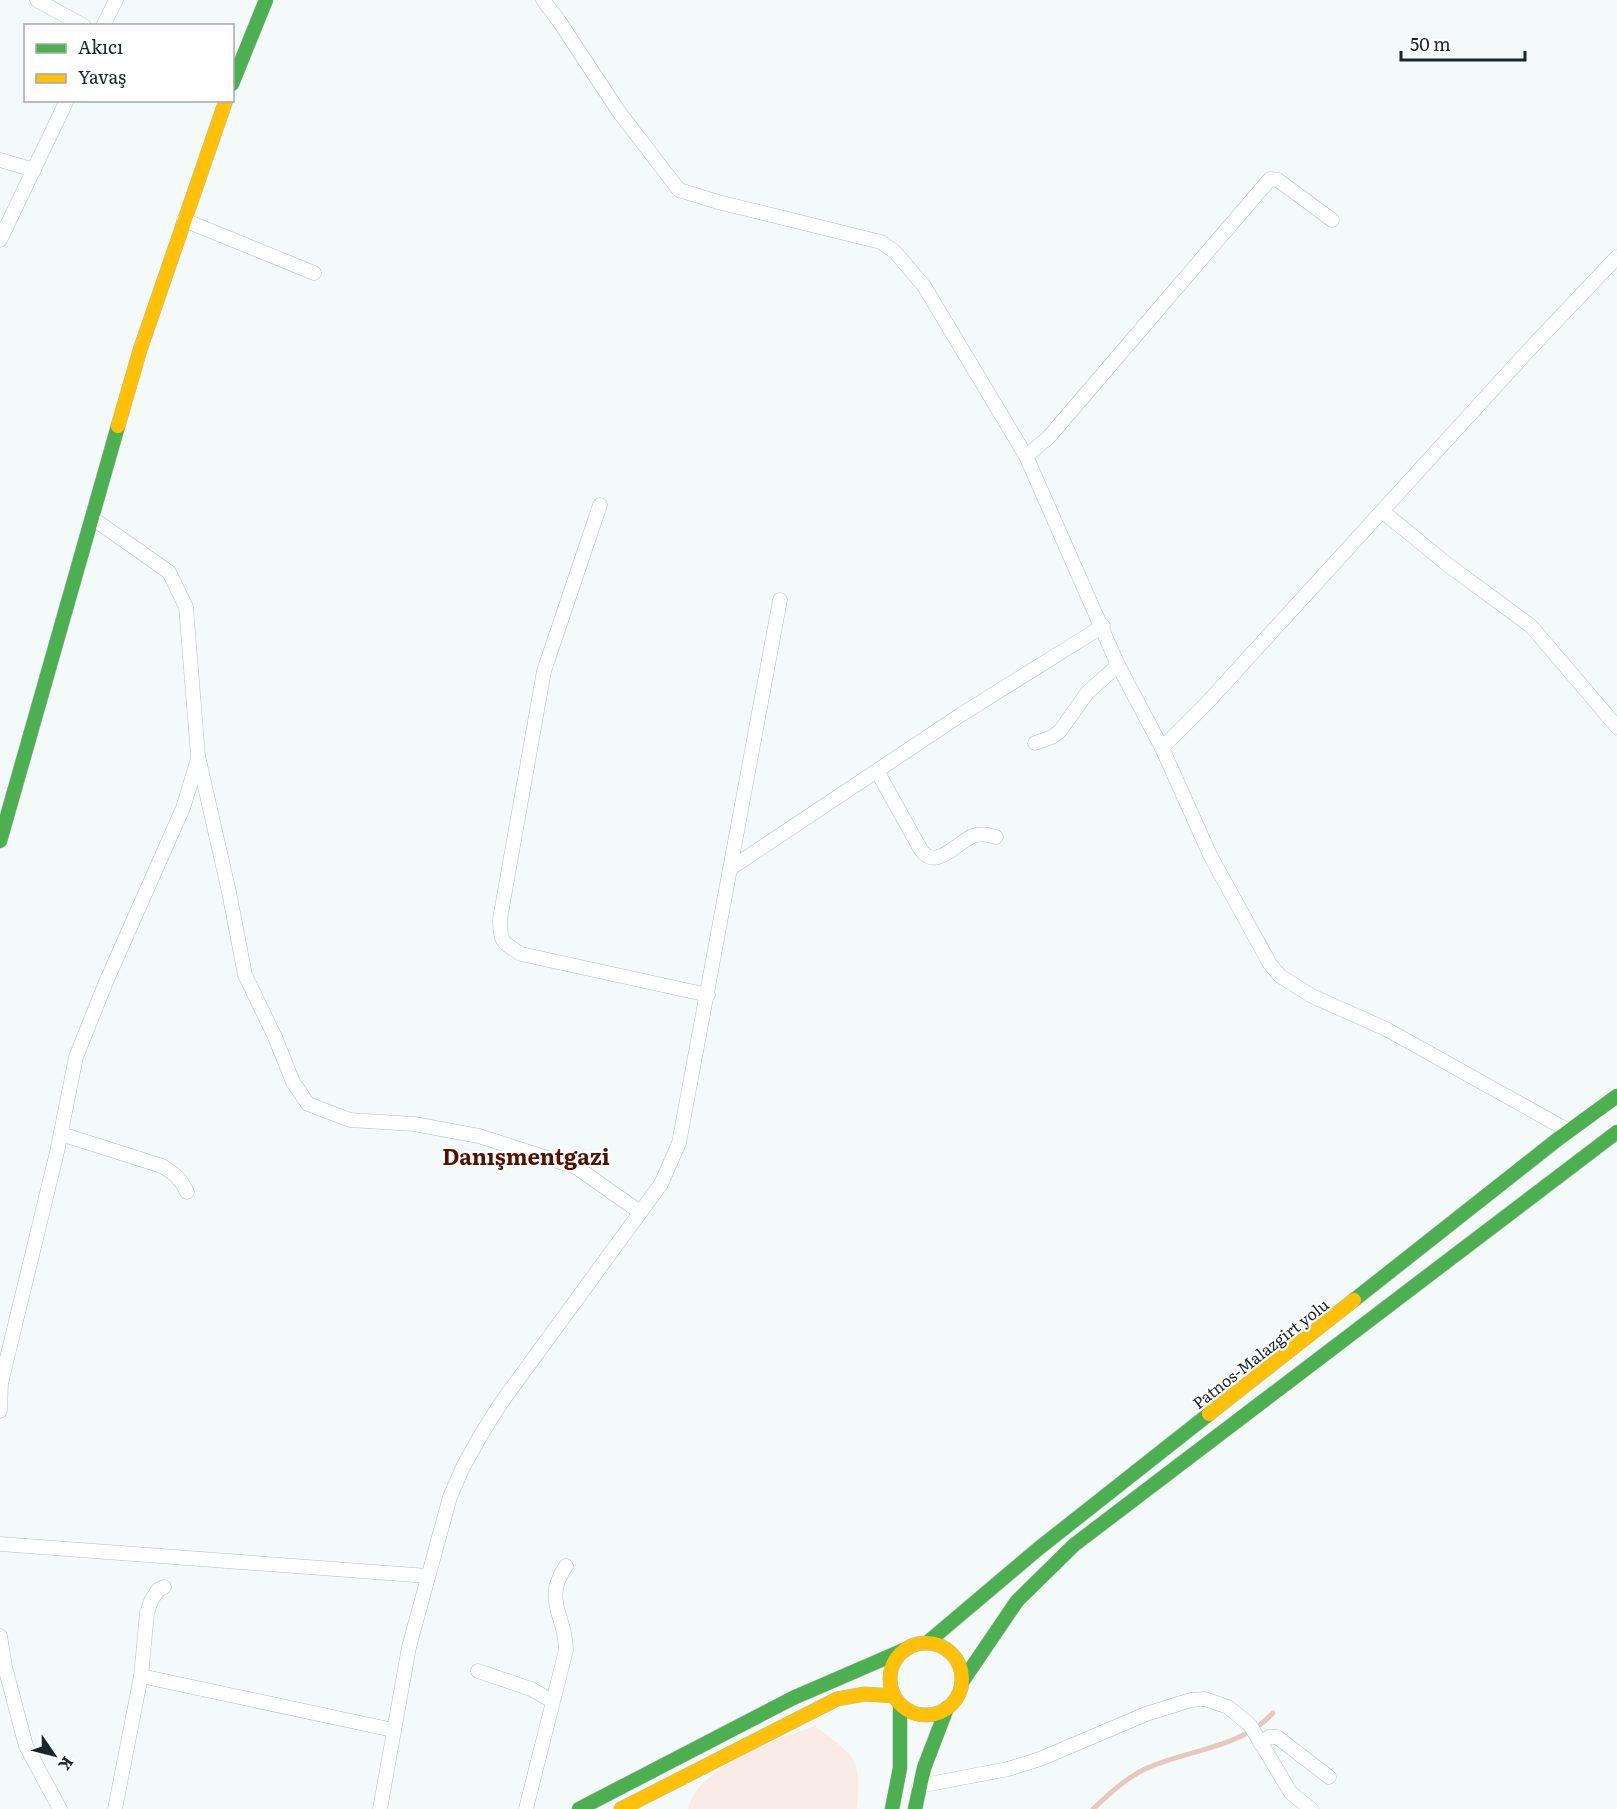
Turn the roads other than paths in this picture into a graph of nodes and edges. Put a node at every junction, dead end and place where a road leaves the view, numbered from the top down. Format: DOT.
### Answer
graph roads {
  1 [pos="37,0"];
  2 [pos="116,0"];
  3 [pos="266,0"];
  4 [pos="543,0"];
  5 [pos="80,24"];
  6 [pos="105,24"];
  7 [pos="234,79"];
  8 [pos="66,102"];
  9 [pos="225,102"];
  10 [pos="0,160"];
  11 [pos="34,170"];
  12 [pos="184,220"];
  13 [pos="1332,220"];
  14 [pos="0,240"];
  15 [pos="1617,256"];
  16 [pos="314,273"];
  17 [pos="1026,456"];
  18 [pos="600,505"];
  19 [pos="1382,511"];
  20 [pos="92,518"];
  21 [pos="780,600"];
  22 [pos="1102,626"];
  23 [pos="1118,664"];
  24 [pos="1617,727"];
  25 [pos="1035,743"];
  26 [pos="1162,748"];
  27 [pos="198,756"];
  28 [pos="877,771"];
  29 [pos="996,837"];
  30 [pos="0,841"];
  31 [pos="731,868"];
  32 [pos="708,995"];
  33 [pos="1617,1096"];
  34 [pos="1569,1131"];
  35 [pos="1617,1132"];
  36 [pos="61,1134"];
  37 [pos="1600,1144"];
  38 [pos="1617,1150"];
  39 [pos="187,1192"];
  40 [pos="640,1212"];
  41 [pos="1,1383"];
  42 [pos="0,1411"];
  43 [pos="0,1544"];
  44 [pos="566,1566"];
  45 [pos="428,1576"];
  46 [pos="164,1587"];
  47 [pos="0,1636"];
  48 [pos="928,1642"];
  49 [pos="904,1650"];
  50 [pos="478,1671"];
  51 [pos="141,1676"];
  52 [pos="962,1682"];
  53 [pos="897,1700"];
  54 [pos="552,1701"];
  55 [pos="947,1708"];
  56 [pos="393,1730"];
  57 [pos="1256,1734"];
  58 [pos="1329,1777"];
  59 [pos="919,1786"];
  60 [pos="60,1809"];
  61 [pos="115,1809"];
  62 [pos="380,1809"];
  63 [pos="526,1809"];
  64 [pos="579,1809"];
  65 [pos="621,1809"];
  66 [pos="892,1809"];
  67 [pos="915,1809"];
  68 [pos="1311,1809"];
  1 -- 5 [label="street"];
  2 -- 6 [label="street"];
  3 -- 7 [label="main road"];
  4 -- 17 [label="street"];
  8 -- 11 [label="street"];
  9 -- 12 [label="main road"];
  10 -- 11 [label="street"];
  11 -- 14 [label="street"];
  12 -- 16 [label="street"];
  12 -- 20 [label="main road"];
  13 -- 17 [label="street"];
  15 -- 19 [label="street"];
  17 -- 22 [label="street"];
  18 -- 32 [label="street"];
  19 -- 24 [label="street"];
  19 -- 26 [label="street"];
  20 -- 27 [label="street"];
  20 -- 30 [label="main road"];
  21 -- 31 [label="street"];
  22 -- 23 [label="street"];
  22 -- 28 [label="street"];
  23 -- 25 [label="street"];
  23 -- 26 [label="street"];
  26 -- 34 [label="street"];
  27 -- 36 [label="street"];
  27 -- 40 [label="street"];
  28 -- 29 [label="street"];
  28 -- 31 [label="street"];
  31 -- 32 [label="street"];
  32 -- 40 [label="street"];
  33 -- 34 [label="main road, Patnos-Malazgirt yolu"];
  34 -- 48 [label="main road, Patnos-Malazgirt yolu"];
  35 -- 37 [label="main road"];
  36 -- 39 [label="street"];
  36 -- 41 [label="street"];
  37 -- 38 [label="street"];
  37 -- 52 [label="main road"];
  40 -- 45 [label="street"];
  41 -- 42 [label="street"];
  43 -- 45 [label="street"];
  44 -- 54 [label="street"];
  45 -- 56 [label="street"];
  46 -- 51 [label="street"];
  47 -- 60 [label="street"];
  48 -- 49 [label="main road"];
  48 -- 52 [label="main road"];
  49 -- 53 [label="main road"];
  49 -- 64 [label="main road"];
  50 -- 54 [label="street"];
  51 -- 56 [label="street"];
  51 -- 61 [label="street"];
  52 -- 55 [label="main road"];
  53 -- 55 [label="main road"];
  53 -- 65 [label="main road"];
  53 -- 66 [label="main road"];
  54 -- 63 [label="street"];
  55 -- 59 [label="main road"];
  56 -- 62 [label="street"];
  57 -- 58 [label="street"];
  57 -- 59 [label="street"];
  57 -- 68 [label="street"];
  59 -- 67 [label="main road"];
}
